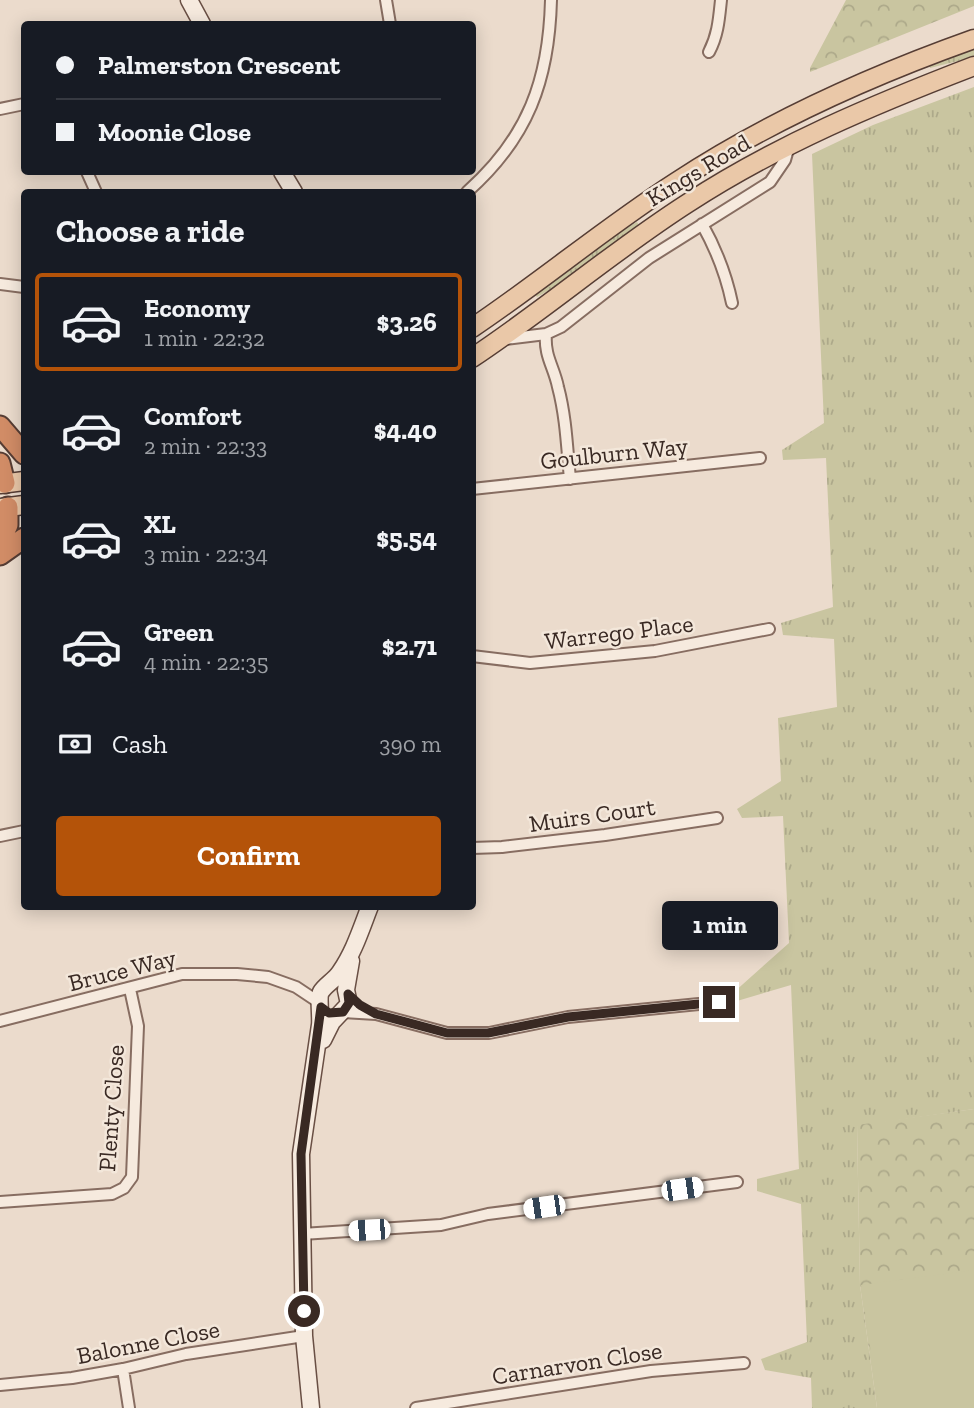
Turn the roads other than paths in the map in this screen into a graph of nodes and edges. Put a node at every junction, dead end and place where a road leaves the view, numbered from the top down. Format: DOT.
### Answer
graph roads {
  1 [pos="189,0"];
  2 [pos="386,0"];
  3 [pos="551,0"];
  4 [pos="721,0"];
  5 [pos="200,21"];
  6 [pos="390,21"];
  7 [pos="974,39"];
  8 [pos="709,52"];
  9 [pos="974,66"];
  10 [pos="21,105"];
  11 [pos="0,109"];
  12 [pos="780,122"];
  13 [pos="789,145"];
  14 [pos="470,189"];
  15 [pos="702,224"];
  16 [pos="0,284"];
  17 [pos="21,287"];
  18 [pos="732,303"];
  19 [pos="476,325"];
  20 [pos="546,334"];
  21 [pos="499,340"];
  22 [pos="476,355"];
  23 [pos="0,426"];
  24 [pos="21,450"];
  25 [pos="760,458"];
  26 [pos="0,463"];
  27 [pos="570,479"];
  28 [pos="10,483"];
  29 [pos="476,489"];
  30 [pos="11,507"];
  31 [pos="21,540"];
  32 [pos="0,542"];
  33 [pos="0,555"];
  34 [pos="769,629"];
  35 [pos="476,656"];
  36 [pos="717,818"];
  37 [pos="21,832"];
  38 [pos="0,836"];
  39 [pos="476,848"];
  40 [pos="369,910"];
  41 [pos="354,949"];
  42 [pos="329,985"];
  43 [pos="296,987"];
  44 [pos="130,989"];
  45 [pos="347,992"];
  46 [pos="719,1002"];
  47 [pos="321,1005"];
  48 [pos="341,1013"];
  49 [pos="376,1014"];
  50 [pos="0,1021"];
  51 [pos="316,1055"];
  52 [pos="737,1182"];
  53 [pos="0,1202"];
  54 [pos="302,1234"];
  55 [pos="304,1336"];
  56 [pos="744,1363"];
  57 [pos="123,1369"];
  58 [pos="0,1385"];
  59 [pos="129,1408"];
  60 [pos="311,1408"];
  61 [pos="416,1408"];
  1 -- 5 [label="street"];
  2 -- 6 [label="street"];
  3 -- 14 [label="street"];
  4 -- 8 [label="street"];
  7 -- 12 [label="main road, Kings Road"];
  9 -- 13 [label="main road, Kings Road"];
  10 -- 11 [label="street"];
  12 -- 13 [label="main road"];
  12 -- 19 [label="main road, Kings Road"];
  13 -- 15 [label="street"];
  13 -- 21 [label="main road, Kings Road"];
  15 -- 18 [label="street"];
  15 -- 20 [label="street"];
  16 -- 17 [label="street"];
  20 -- 21 [label="street"];
  20 -- 27 [label="street"];
  21 -- 22 [label="main road, Kings Road"];
  23 -- 24 [label="highway"];
  25 -- 27 [label="street, Goulburn Way"];
  26 -- 28 [label="highway"];
  27 -- 29 [label="street, Goulburn Way"];
  28 -- 30 [label="main road"];
  30 -- 32 [label="highway"];
  31 -- 33 [label="highway"];
  34 -- 35 [label="street, Warrego Place"];
  36 -- 39 [label="street, Muirs Court"];
  37 -- 38 [label="street"];
  40 -- 41 [label="street"];
  41 -- 42 [label="street"];
  41 -- 45 [label="street"];
  42 -- 43 [label="street, Bruce Way"];
  42 -- 45 [label="street"];
  42 -- 47 [label="street"];
  43 -- 44 [label="street, Bruce Way"];
  43 -- 47 [label="street, Bruce Way"];
  44 -- 50 [label="street, Bruce Way"];
  44 -- 53 [label="street, Plenty Close"];
  45 -- 48 [label="street"];
  45 -- 49 [label="street"];
  46 -- 49 [label="street"];
  47 -- 48 [label="street"];
  47 -- 51 [label="street"];
  48 -- 49 [label="street"];
  48 -- 51 [label="street"];
  51 -- 54 [label="street"];
  52 -- 54 [label="street"];
  54 -- 55 [label="street"];
  55 -- 57 [label="street, Balonne Close"];
  55 -- 60 [label="street"];
  56 -- 61 [label="street, Carnarvon Close"];
  57 -- 58 [label="street, Balonne Close"];
  57 -- 59 [label="street"];
}
